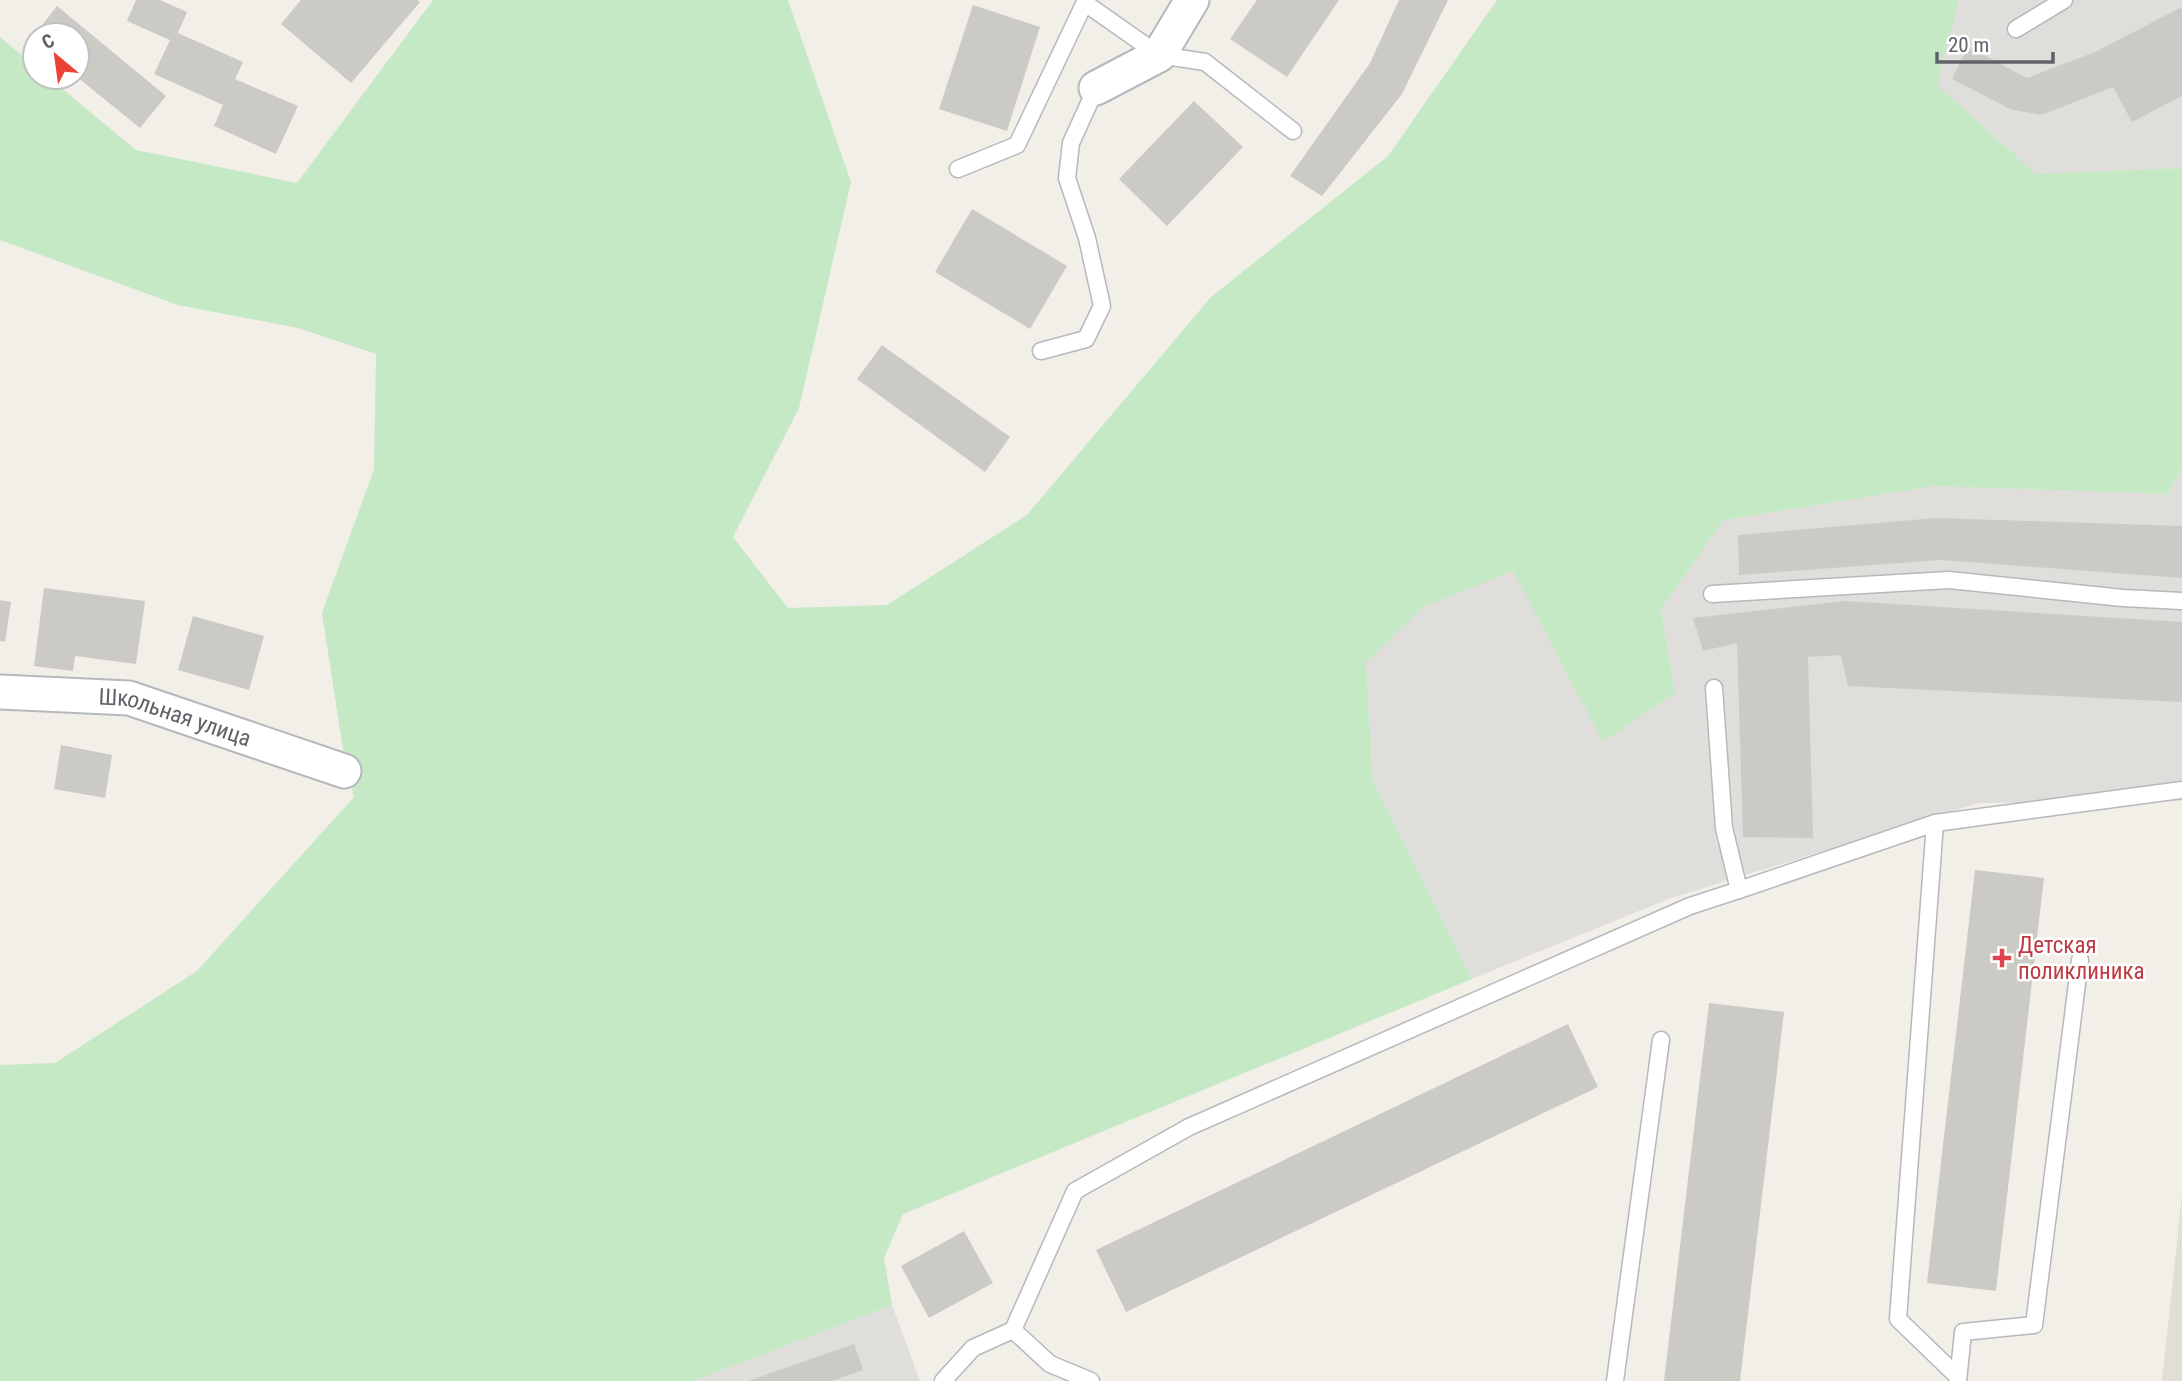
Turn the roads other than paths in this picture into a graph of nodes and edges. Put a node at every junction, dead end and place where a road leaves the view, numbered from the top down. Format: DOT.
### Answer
graph roads {
  1 [pos="1192,0"];
  2 [pos="2064,0"];
  3 [pos="1085,1"];
  4 [pos="2016,29"];
  5 [pos="1159,55"];
  6 [pos="1096,88"];
  7 [pos="1293,131"];
  8 [pos="958,169"];
  9 [pos="1041,351"];
  10 [pos="1712,594"];
  11 [pos="2182,601"];
  12 [pos="1714,688"];
  13 [pos="0,692"];
  14 [pos="344,771"];
  15 [pos="2182,790"];
  16 [pos="1935,822"];
  17 [pos="1739,890"];
  18 [pos="2080,960"];
  19 [pos="1661,1040"];
  20 [pos="1013,1330"];
  21 [pos="1958,1379"];
  22 [pos="943,1381"];
  23 [pos="1091,1381"];
  24 [pos="1615,1381"];
  1 -- 5 [label="street"];
  2 -- 4 [label="lane"];
  3 -- 5 [label="lane"];
  3 -- 8 [label="lane"];
  5 -- 6 [label="street"];
  5 -- 7 [label="lane"];
  6 -- 9 [label="lane"];
  10 -- 11 [label="lane"];
  12 -- 17 [label="lane"];
  13 -- 14 [label="street, Школьная улица"];
  15 -- 16 [label="lane"];
  16 -- 17 [label="lane"];
  16 -- 21 [label="lane"];
  17 -- 20 [label="lane"];
  18 -- 21 [label="lane"];
  19 -- 24 [label="lane"];
  20 -- 22 [label="lane"];
  20 -- 23 [label="lane"];
}
